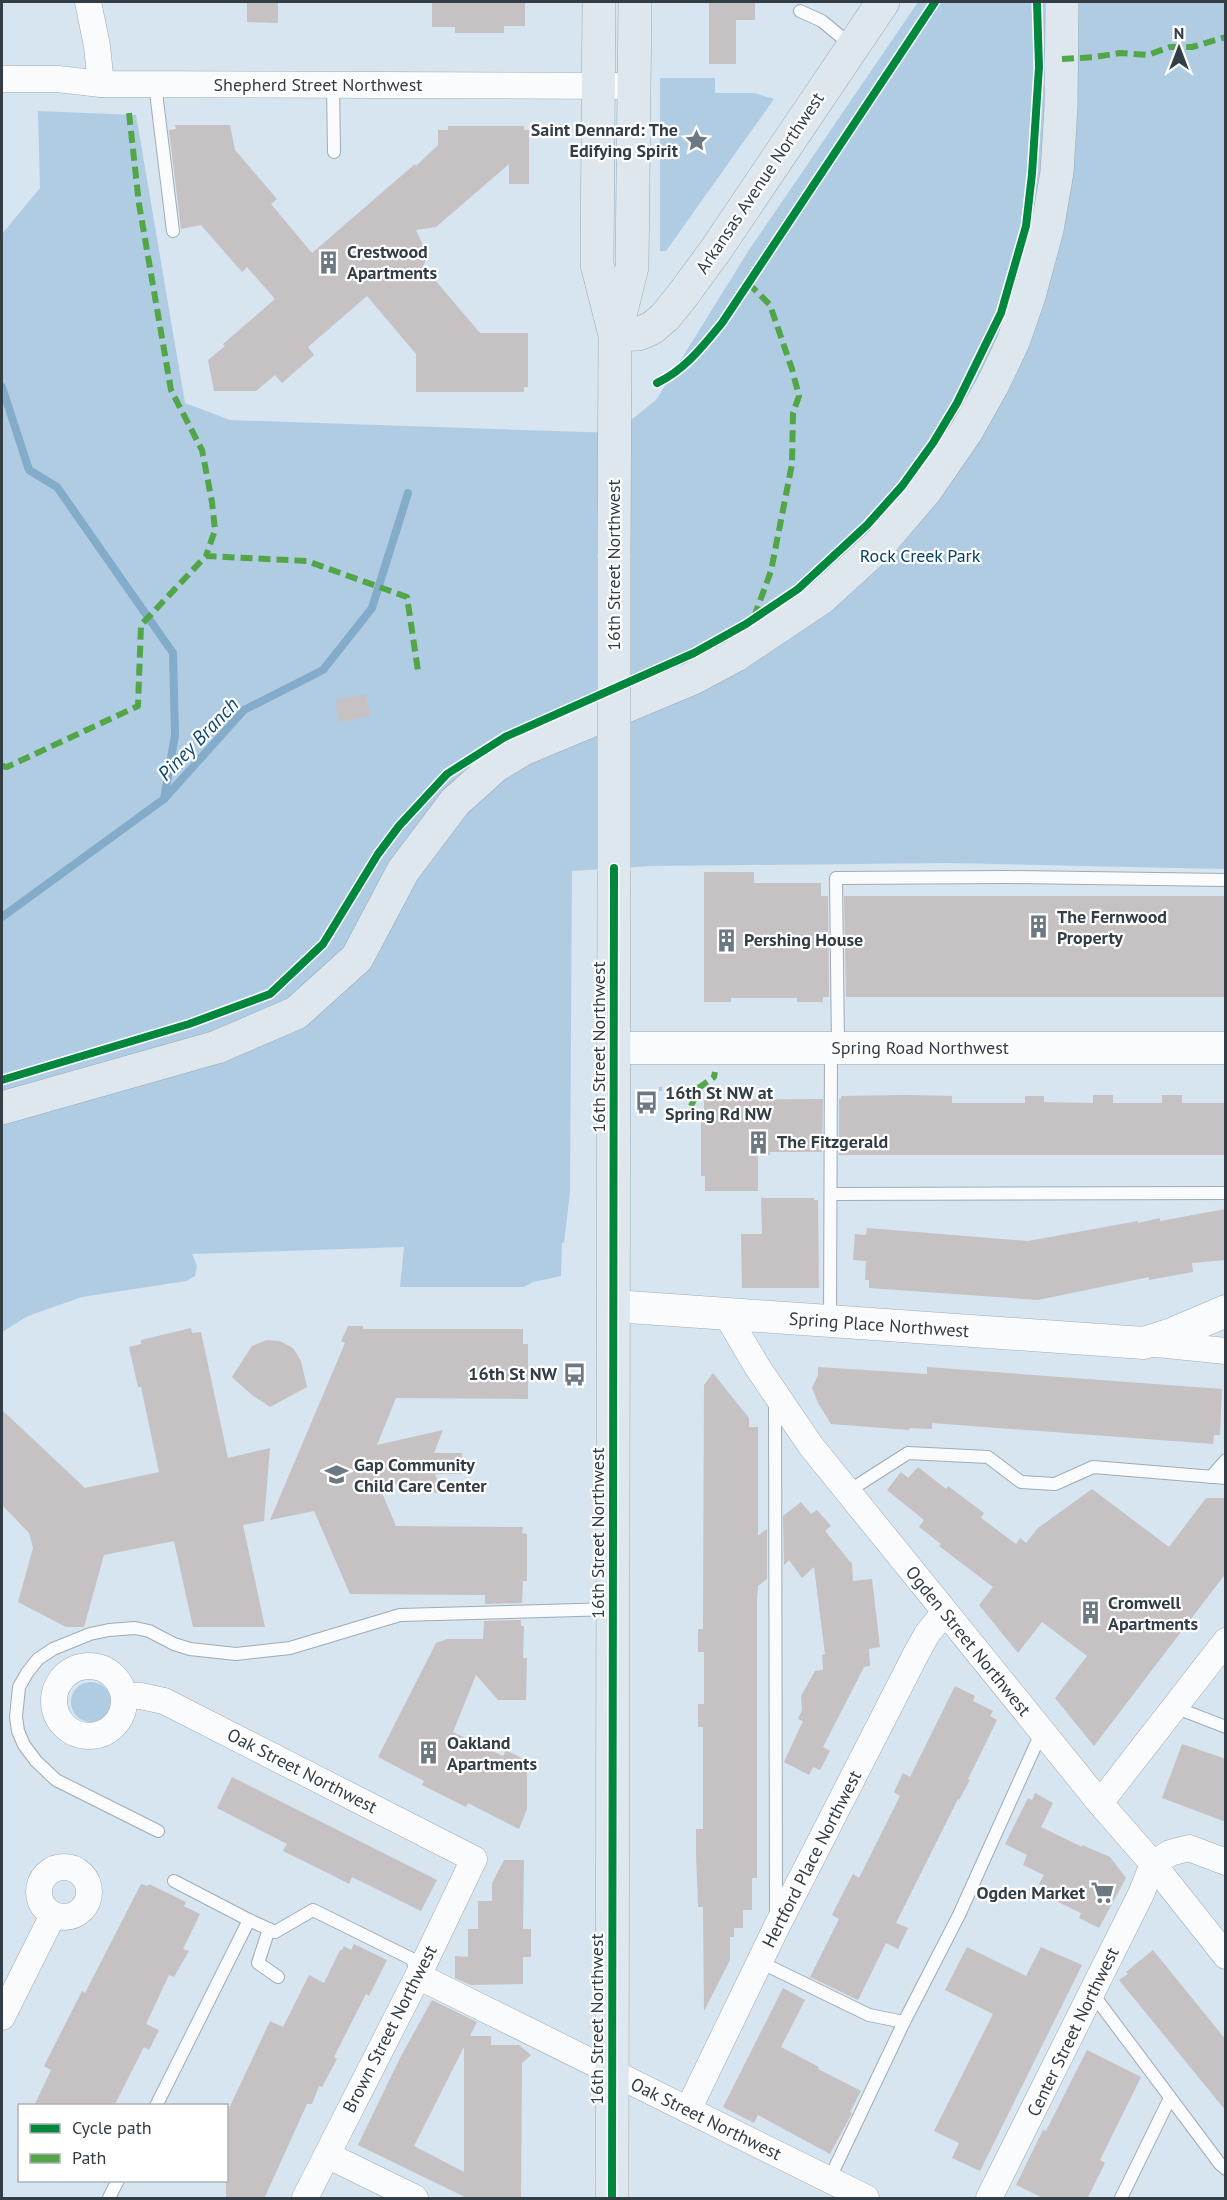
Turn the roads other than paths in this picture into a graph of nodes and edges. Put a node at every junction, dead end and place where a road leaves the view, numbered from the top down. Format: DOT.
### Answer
graph roads {
  1 [pos="88,2"];
  2 [pos="599,2"];
  3 [pos="635,2"];
  4 [pos="883,2"];
  5 [pos="1062,2"];
  6 [pos="800,11"];
  7 [pos="853,46"];
  8 [pos="2,79"];
  9 [pos="101,84"];
  10 [pos="155,84"];
  11 [pos="333,85"];
  12 [pos="599,86"];
  13 [pos="635,86"];
  14 [pos="334,152"];
  15 [pos="173,231"];
  16 [pos="615,336"];
  17 [pos="1226,880"];
  18 [pos="614,1048"];
  19 [pos="835,1048"];
  20 [pos="1226,1048"];
  21 [pos="2,1108"];
  22 [pos="1226,1193"];
  23 [pos="831,1194"];
  24 [pos="614,1306"];
  25 [pos="1226,1311"];
  26 [pos="726,1314"];
  27 [pos="830,1322"];
  28 [pos="1144,1343"];
  29 [pos="1226,1351"];
  30 [pos="775,1394"];
  31 [pos="1226,1460"];
  32 [pos="1211,1477"];
  33 [pos="1226,1478"];
  34 [pos="847,1492"];
  35 [pos="613,1609"];
  36 [pos="945,1612"];
  37 [pos="1226,1641"];
  38 [pos="124,1696"];
  39 [pos="1174,1707"];
  40 [pos="1226,1727"];
  41 [pos="1042,1731"];
  42 [pos="1100,1803"];
  43 [pos="158,1830"];
  44 [pos="474,1859"];
  45 [pos="1226,1862"];
  46 [pos="1153,1864"];
  47 [pos="174,1881"];
  48 [pos="53,1915"];
  49 [pos="249,1920"];
  50 [pos="776,1928"];
  51 [pos="269,1929"];
  52 [pos="1226,1956"];
  53 [pos="759,1962"];
  54 [pos="418,1976"];
  55 [pos="278,1977"];
  56 [pos="1092,1993"];
  57 [pos="2,2018"];
  58 [pos="904,2022"];
  59 [pos="612,2072"];
  60 [pos="1170,2098"];
  61 [pos="157,2104"];
  62 [pos="688,2110"];
  63 [pos="327,2155"];
  64 [pos="1226,2169"];
  65 [pos="829,2180"];
  66 [pos="118,2182"];
  67 [pos="109,2199"];
  68 [pos="305,2199"];
  69 [pos="415,2199"];
  70 [pos="612,2199"];
  71 [pos="866,2199"];
  72 [pos="989,2199"];
  73 [pos="1121,2199"];
  1 -- 9 [label="street"];
  2 -- 12 [label="main road, 16th Street Northwest"];
  3 -- 13 [label="main road, 16th Street Northwest"];
  4 -- 7 [label="main road, Arkansas Avenue Northwest"];
  5 -- 21 [label="main road"];
  6 -- 7 [label="lane"];
  7 -- 16 [label="main road, Arkansas Avenue Northwest"];
  8 -- 9 [label="street, Shepherd Street Northwest"];
  9 -- 10 [label="street, Shepherd Street Northwest"];
  10 -- 11 [label="street, Shepherd Street Northwest"];
  10 -- 15 [label="lane"];
  11 -- 12 [label="street, Shepherd Street Northwest"];
  11 -- 14 [label="lane"];
  12 -- 13 [label="street, Shepherd Street Northwest"];
  12 -- 16 [label="main road, 16th Street Northwest"];
  13 -- 16 [label="main road, 16th Street Northwest"];
  16 -- 18 [label="main road, 16th Street Northwest, bridge"];
  17 -- 19 [label="lane"];
  18 -- 19 [label="street, Spring Road Northwest"];
  18 -- 24 [label="main road, 16th Street Northwest"];
  19 -- 20 [label="street, Spring Road Northwest"];
  19 -- 23 [label="lane"];
  22 -- 23 [label="lane"];
  23 -- 27 [label="lane"];
  24 -- 26 [label="street, Spring Place Northwest"];
  24 -- 35 [label="main road, 16th Street Northwest"];
  25 -- 28 [label="street, Spring Place Northwest"];
  26 -- 27 [label="street, Spring Place Northwest"];
  26 -- 30 [label="street, Ogden Street Northwest"];
  27 -- 28 [label="street, Spring Place Northwest"];
  28 -- 29 [label="street, Spring Place Northwest"];
  30 -- 34 [label="street, Ogden Street Northwest"];
  30 -- 50 [label="lane"];
  31 -- 32 [label="lane"];
  32 -- 33 [label="lane"];
  32 -- 34 [label="lane"];
  34 -- 36 [label="street, Ogden Street Northwest"];
  35 -- 43 [label="lane"];
  35 -- 59 [label="main road, 16th Street Northwest"];
  36 -- 41 [label="street, Ogden Street Northwest"];
  36 -- 50 [label="street, Hertford Place Northwest"];
  37 -- 39 [label="street"];
  38 -- 44 [label="street, Oak Street Northwest"];
  39 -- 40 [label="lane"];
  39 -- 42 [label="street"];
  41 -- 42 [label="street, Ogden Street Northwest"];
  41 -- 58 [label="lane"];
  42 -- 46 [label="street, Ogden Street Northwest"];
  44 -- 54 [label="street, Brown Street Northwest"];
  45 -- 46 [label="street"];
  46 -- 52 [label="street, Ogden Street Northwest"];
  46 -- 56 [label="street, Center Street Northwest"];
  47 -- 49 [label="lane"];
  48 -- 57 [label="street"];
  49 -- 51 [label="lane"];
  49 -- 61 [label="lane"];
  50 -- 53 [label="street, Hertford Place Northwest"];
  51 -- 54 [label="lane"];
  51 -- 55 [label="lane"];
  53 -- 58 [label="lane"];
  53 -- 62 [label="street, Hertford Place Northwest"];
  54 -- 59 [label="street, Oak Street Northwest"];
  54 -- 63 [label="street, Brown Street Northwest"];
  56 -- 60 [label="lane"];
  56 -- 72 [label="street, Center Street Northwest"];
  58 -- 65 [label="lane"];
  59 -- 62 [label="street, Oak Street Northwest"];
  59 -- 70 [label="main road, 16th Street Northwest"];
  60 -- 64 [label="lane"];
  60 -- 73 [label="lane"];
  62 -- 65 [label="street, Oak Street Northwest"];
  63 -- 68 [label="street, Brown Street Northwest"];
  63 -- 69 [label="street"];
  65 -- 71 [label="street, Oak Street Northwest"];
  66 -- 67 [label="lane"];
}
